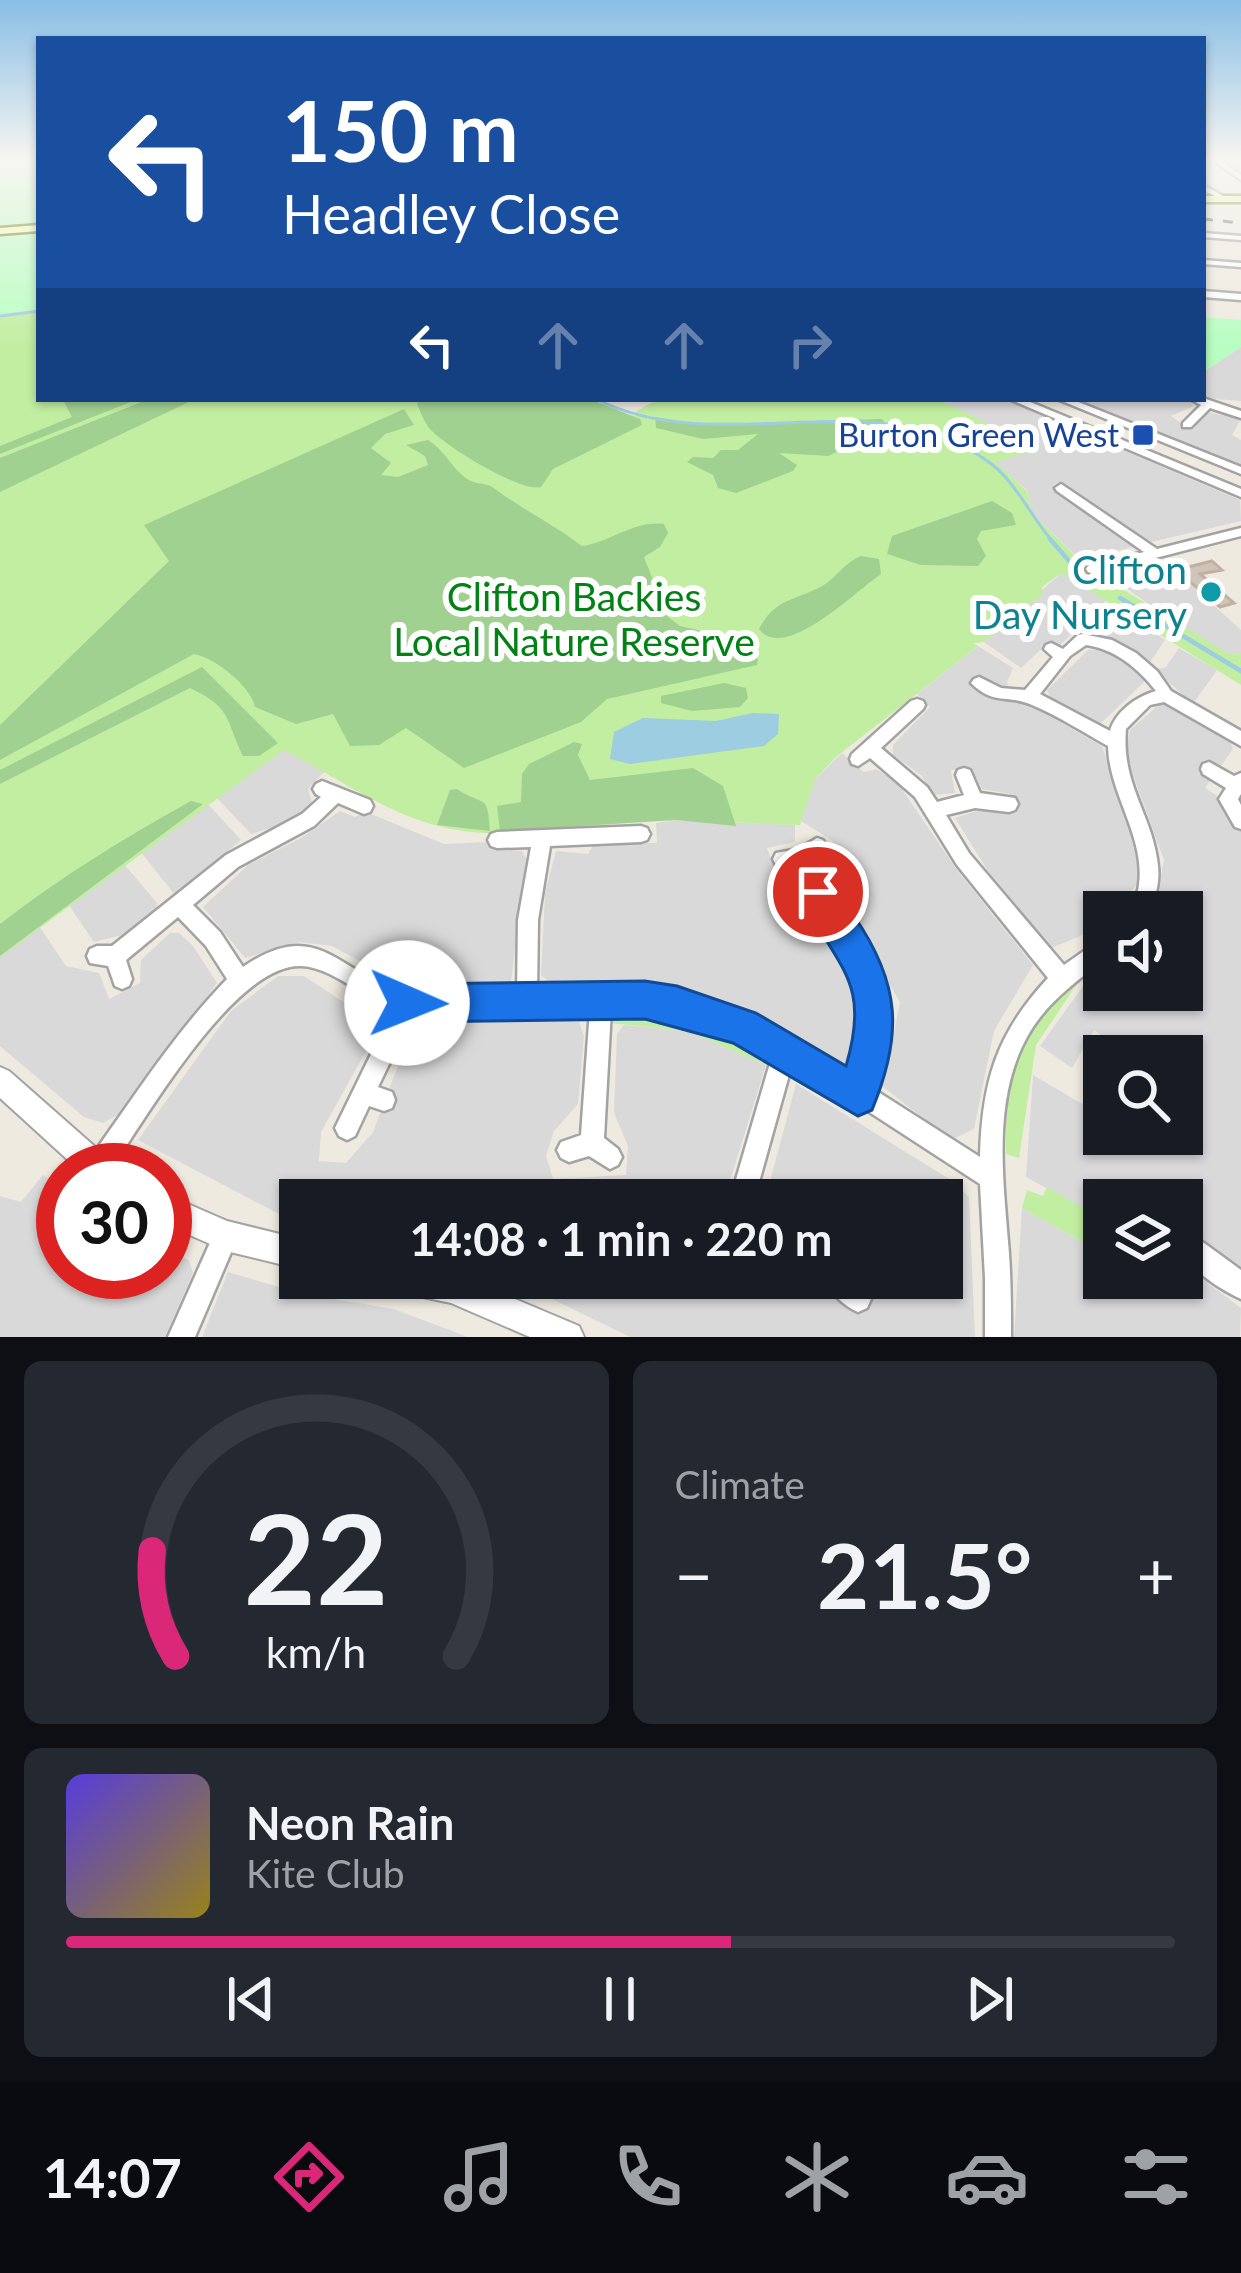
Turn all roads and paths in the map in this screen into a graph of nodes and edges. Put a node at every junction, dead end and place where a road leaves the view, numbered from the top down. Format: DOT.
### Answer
graph roads {
  1 [pos="36,228"];
  2 [pos="0,231"];
  3 [pos="1206,235"];
  4 [pos="1241,238"];
  5 [pos="1206,262"];
  6 [pos="1241,265"];
  7 [pos="1206,294"];
  8 [pos="1241,297"];
  9 [pos="1021,402"];
  10 [pos="1069,402"];
  11 [pos="1201,402"];
  12 [pos="1205,402"];
  13 [pos="1239,412"];
  14 [pos="1186,420"];
  15 [pos="1241,471"];
  16 [pos="1061,488"];
  17 [pos="1241,493"];
  18 [pos="1241,532"];
  19 [pos="1154,553"];
  20 [pos="1093,569"];
  21 [pos="1051,649"];
  22 [pos="1070,650"];
  23 [pos="979,683"];
  24 [pos="1166,695"];
  25 [pos="1029,696"];
  26 [pos="917,705"];
  27 [pos="1241,739"];
  28 [pos="1114,741"];
  29 [pos="1209,769"];
  30 [pos="964,776"];
  31 [pos="1239,783"];
  32 [pos="975,800"];
  33 [pos="1009,804"];
  34 [pos="364,806"];
  35 [pos="932,811"];
  36 [pos="1241,821"];
  37 [pos="640,834"];
  38 [pos="497,840"];
  39 [pos="541,843"];
  40 [pos="800,854"];
  41 [pos="1149,891"];
  42 [pos="180,906"];
  43 [pos="1083,961"];
  44 [pos="1060,976"];
  45 [pos="122,979"];
  46 [pos="242,982"];
  47 [pos="601,999"];
  48 [pos="407,1003"];
  49 [pos="527,1003"];
  50 [pos="785,1049"];
  51 [pos="0,1080"];
  52 [pos="858,1096"];
  53 [pos="346,1128"];
  54 [pos="69,1143"];
  55 [pos="118,1143"];
  56 [pos="590,1150"];
  57 [pos="993,1178"];
  58 [pos="748,1179"];
  59 [pos="192,1221"];
  60 [pos="226,1236"];
  61 [pos="279,1249"];
  62 [pos="1203,1258"];
  63 [pos="1241,1286"];
  64 [pos="481,1299"];
  65 [pos="181,1337"];
  66 [pos="568,1337"];
  67 [pos="998,1337"];
  1 -- 2 [label="main road"];
  3 -- 4 [label="street"];
  5 -- 6 [label="street"];
  7 -- 8 [label="street"];
  9 -- 17 [label="street"];
  10 -- 15 [label="street"];
  11 -- 14 [label="street"];
  12 -- 13 [label="street"];
  16 -- 19 [label="street"];
  18 -- 19 [label="street"];
  19 -- 20 [label="street"];
  21 -- 25 [label="street"];
  22 -- 24 [label="street"];
  23 -- 25 [label="street"];
  24 -- 27 [label="street"];
  24 -- 28 [label="street"];
  25 -- 28 [label="street"];
  26 -- 35 [label="street"];
  28 -- 41 [label="street"];
  29 -- 31 [label="street"];
  30 -- 32 [label="street"];
  31 -- 36 [label="street"];
  32 -- 33 [label="street"];
  32 -- 35 [label="street"];
  34 -- 42 [label="street"];
  35 -- 44 [label="street"];
  37 -- 39 [label="street"];
  38 -- 39 [label="street"];
  39 -- 49 [label="street"];
  40 -- 52 [label="street"];
  42 -- 45 [label="street"];
  42 -- 46 [label="street"];
  43 -- 44 [label="street"];
  44 -- 57 [label="street"];
  46 -- 48 [label="street"];
  46 -- 55 [label="street"];
  47 -- 49 [label="street"];
  47 -- 50 [label="street"];
  47 -- 56 [label="street"];
  48 -- 49 [label="street"];
  48 -- 53 [label="street"];
  50 -- 52 [label="street"];
  50 -- 58 [label="street"];
  51 -- 54 [label="street"];
  52 -- 57 [label="street"];
  57 -- 67 [label="street"];
  59 -- 60 [label="street"];
  60 -- 61 [label="street"];
  60 -- 65 [label="street"];
  62 -- 63 [label="street"];
  64 -- 66 [label="street"];
}
